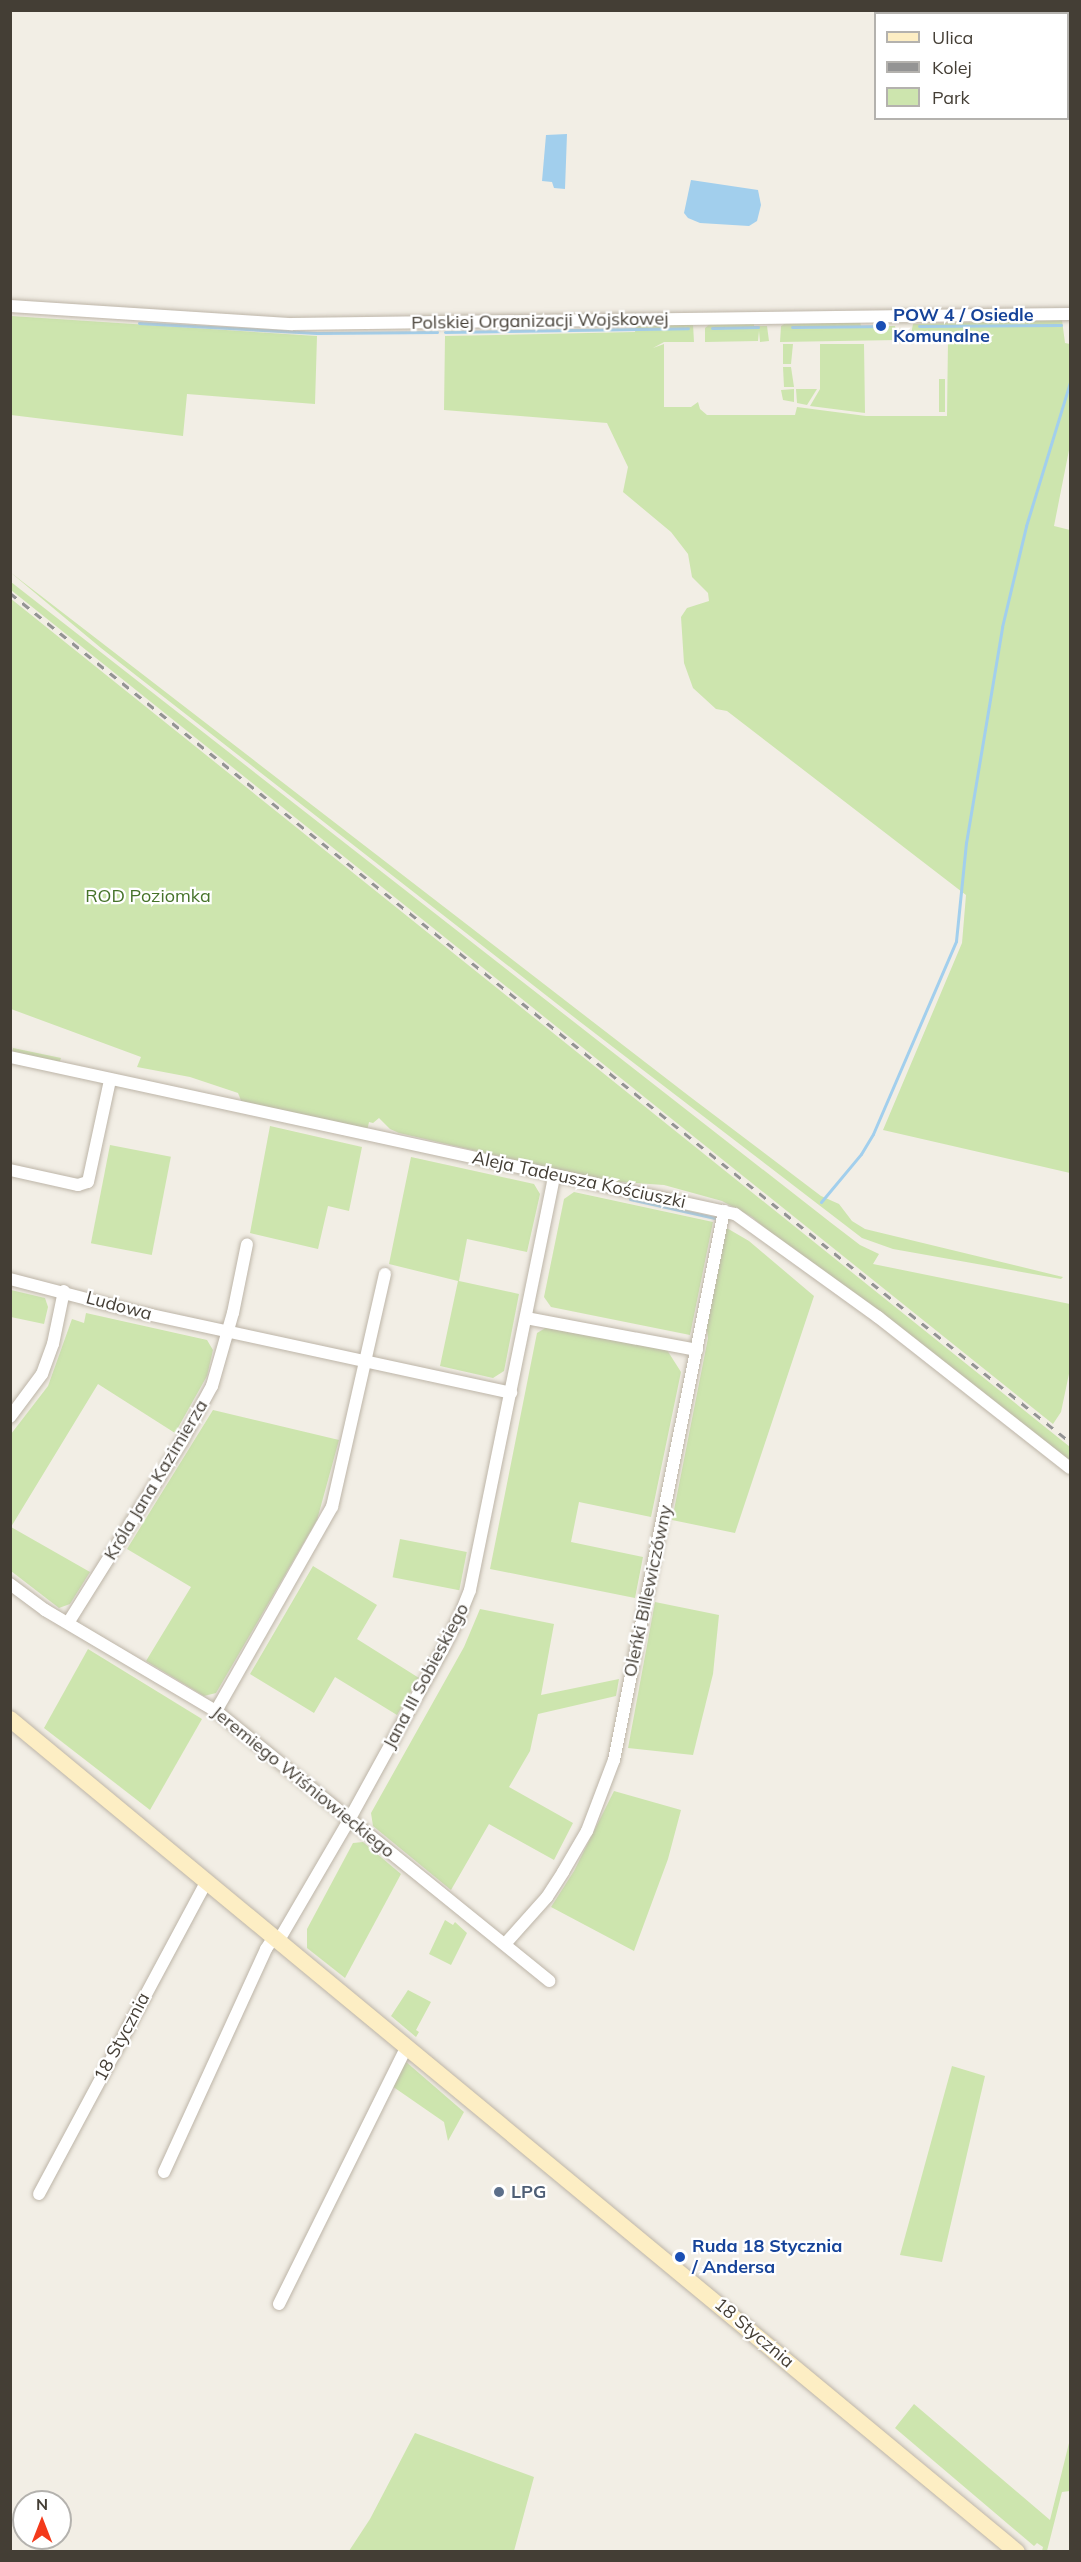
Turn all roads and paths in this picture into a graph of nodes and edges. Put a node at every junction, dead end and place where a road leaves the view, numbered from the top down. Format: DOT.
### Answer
graph roads {
  1 [pos="10,306"];
  2 [pos="1071,314"];
  3 [pos="10,1057"];
  4 [pos="110,1080"];
  5 [pos="10,1170"];
  6 [pos="554,1176"];
  7 [pos="724,1211"];
  8 [pos="247,1244"];
  9 [pos="385,1274"];
  10 [pos="10,1279"];
  11 [pos="64,1291"];
  12 [pos="526,1318"];
  13 [pos="228,1331"];
  14 [pos="698,1350"];
  15 [pos="366,1360"];
  16 [pos="511,1392"];
  17 [pos="10,1417"];
  18 [pos="1071,1468"];
  19 [pos="10,1584"];
  20 [pos="68,1623"];
  21 [pos="216,1711"];
  22 [pos="10,1719"];
  23 [pos="349,1820"];
  24 [pos="207,1881"];
  25 [pos="276,1939"];
  26 [pos="505,1944"];
  27 [pos="550,1982"];
  28 [pos="407,2046"];
  29 [pos="164,2172"];
  30 [pos="39,2194"];
  31 [pos="279,2304"];
  32 [pos="1017,2552"];
  1 -- 2 [label="street, Polskiej Organizacji Wojskowej"];
  3 -- 4 [label="street, Aleja Tadeusza Kościuszki"];
  4 -- 5 [label="street"];
  4 -- 6 [label="street, Aleja Tadeusza Kościuszki"];
  6 -- 7 [label="street, Aleja Tadeusza Kościuszki"];
  6 -- 12 [label="street, Jana III Sobieskiego"];
  7 -- 14 [label="street, Oleńki Billewiczówny"];
  7 -- 18 [label="street, Aleja Tadeusza Kościuszki"];
  8 -- 13 [label="street"];
  9 -- 15 [label="street"];
  10 -- 11 [label="street, Ludowa"];
  11 -- 13 [label="street, Ludowa"];
  11 -- 17 [label="street"];
  12 -- 14 [label="street"];
  12 -- 16 [label="street, Jana III Sobieskiego"];
  13 -- 15 [label="street, Ludowa"];
  13 -- 20 [label="street, Króla Jana Kazimierza"];
  14 -- 26 [label="street, Oleńki Billewiczówny"];
  15 -- 16 [label="street, Ludowa"];
  15 -- 21 [label="street"];
  16 -- 23 [label="street, Jana III Sobieskiego"];
  19 -- 20 [label="street, Jeremiego Wiśniowieckiego"];
  20 -- 21 [label="street, Jeremiego Wiśniowieckiego"];
  21 -- 23 [label="street, Jeremiego Wiśniowieckiego"];
  22 -- 24 [label="main road, 18 Stycznia"];
  23 -- 25 [label="street, Jana III Sobieskiego"];
  23 -- 26 [label="street, Jeremiego Wiśniowieckiego"];
  24 -- 25 [label="main road, 18 Stycznia"];
  24 -- 30 [label="street, 18 Stycznia"];
  25 -- 28 [label="main road, 18 Stycznia"];
  25 -- 29 [label="street"];
  26 -- 27 [label="street, Jeremiego Wiśniowieckiego"];
  28 -- 31 [label="street"];
  28 -- 32 [label="main road, 18 Stycznia"];
}
